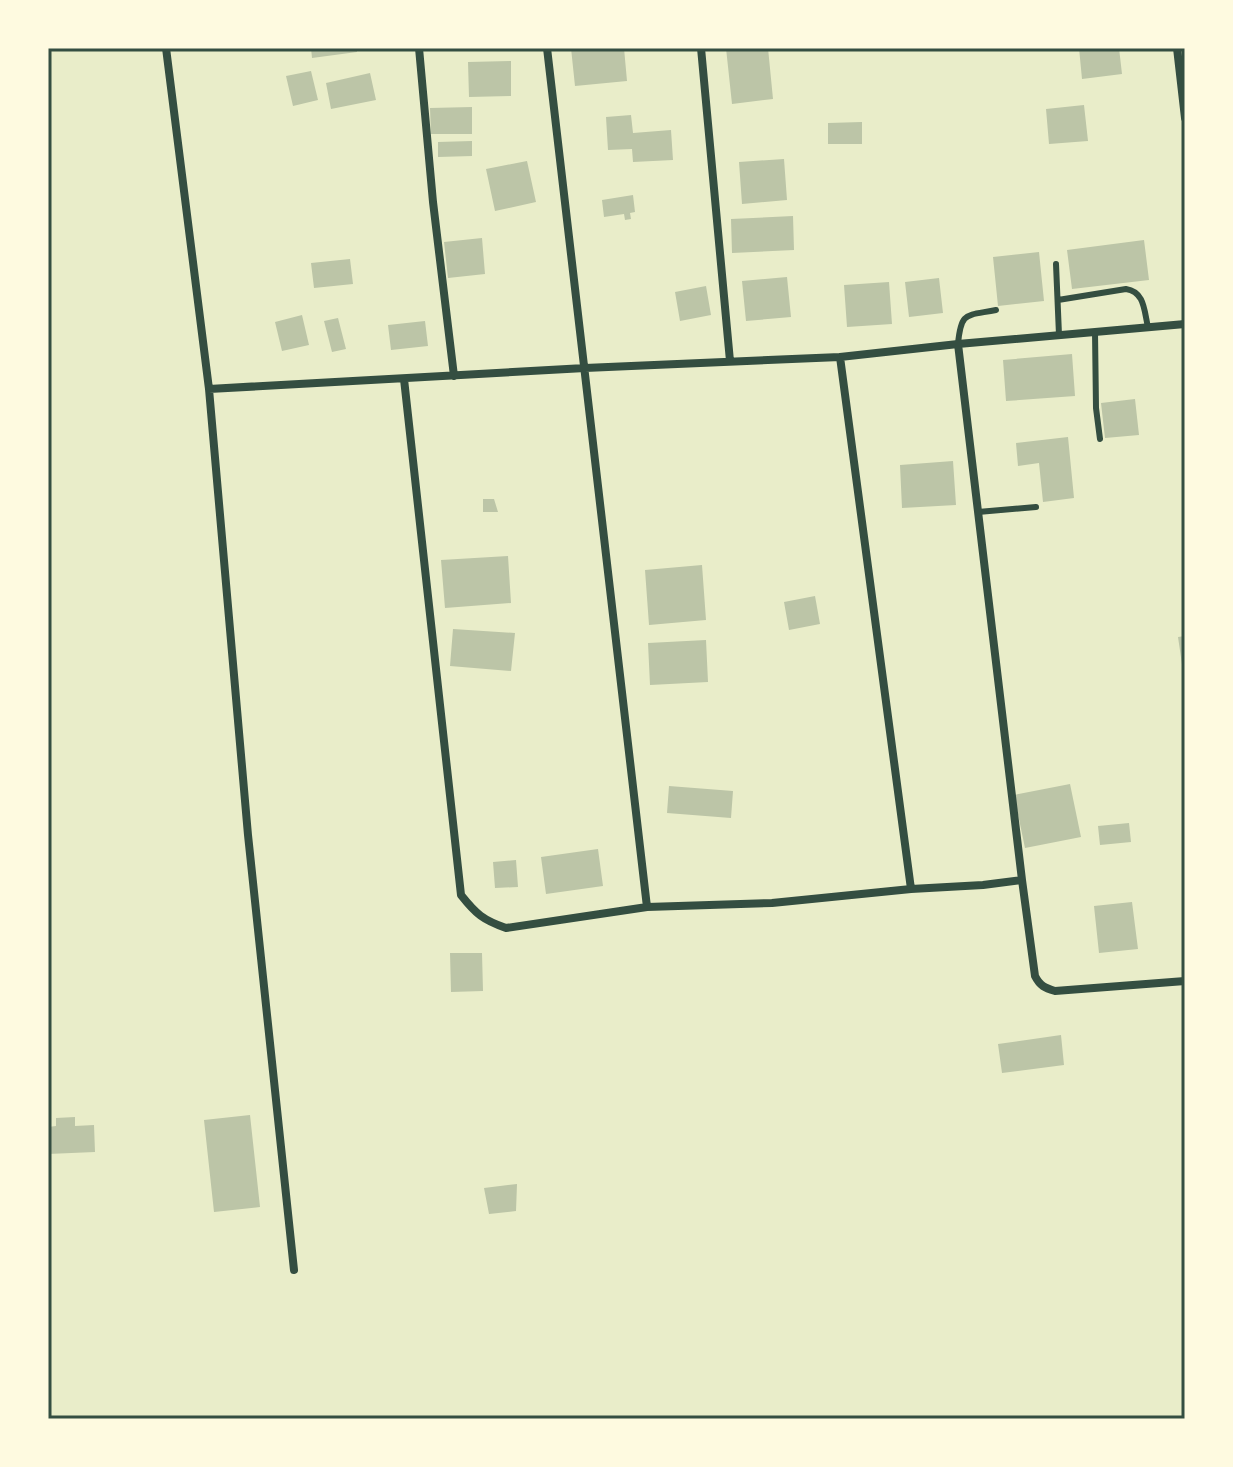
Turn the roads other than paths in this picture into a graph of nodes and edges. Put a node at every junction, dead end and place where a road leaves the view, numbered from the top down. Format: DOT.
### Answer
graph roads {
  1 [pos="166,48"];
  2 [pos="419,48"];
  3 [pos="547,48"];
  4 [pos="701,48"];
  5 [pos="1177,48"];
  6 [pos="1185,118"];
  7 [pos="1056,264"];
  8 [pos="1058,300"];
  9 [pos="996,310"];
  10 [pos="1185,324"];
  11 [pos="1148,327"];
  12 [pos="1095,332"];
  13 [pos="1059,335"];
  14 [pos="958,344"];
  15 [pos="840,357"];
  16 [pos="730,361"];
  17 [pos="585,368"];
  18 [pos="454,376"];
  19 [pos="404,379"];
  20 [pos="209,389"];
  21 [pos="1100,439"];
  22 [pos="1036,507"];
  23 [pos="978,512"];
  24 [pos="1022,880"];
  25 [pos="911,889"];
  26 [pos="647,907"];
  27 [pos="1185,981"];
  28 [pos="294,1270"];
  1 -- 20 [label="street"];
  2 -- 18 [label="street"];
  3 -- 17 [label="street"];
  4 -- 16 [label="street"];
  5 -- 6 [label="street"];
  7 -- 8 [label="lane"];
  8 -- 11 [label="lane"];
  8 -- 13 [label="lane"];
  9 -- 14 [label="lane"];
  10 -- 11 [label="street"];
  11 -- 12 [label="street"];
  12 -- 13 [label="street"];
  12 -- 21 [label="lane"];
  13 -- 14 [label="street"];
  14 -- 15 [label="street"];
  14 -- 23 [label="street"];
  15 -- 16 [label="street"];
  15 -- 25 [label="street"];
  16 -- 17 [label="street"];
  17 -- 18 [label="street"];
  17 -- 26 [label="street"];
  18 -- 19 [label="street"];
  19 -- 20 [label="street"];
  19 -- 26 [label="street"];
  20 -- 28 [label="street"];
  22 -- 23 [label="lane"];
  23 -- 24 [label="street"];
  24 -- 25 [label="street"];
  24 -- 27 [label="street"];
  25 -- 26 [label="street"];
}
